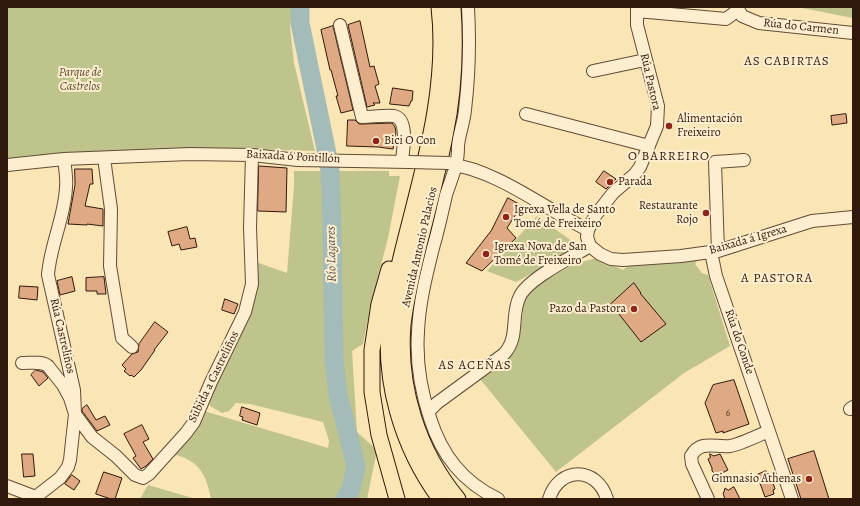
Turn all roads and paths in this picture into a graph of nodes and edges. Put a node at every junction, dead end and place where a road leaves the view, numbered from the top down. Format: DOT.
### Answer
graph roads {
  1 [pos="439,7"];
  2 [pos="453,7"];
  3 [pos="468,7"];
  4 [pos="637,9"];
  5 [pos="738,9"];
  6 [pos="340,25"];
  7 [pos="853,33"];
  8 [pos="645,60"];
  9 [pos="593,72"];
  10 [pos="526,114"];
  11 [pos="649,146"];
  12 [pos="252,155"];
  13 [pos="104,158"];
  14 [pos="64,159"];
  15 [pos="744,160"];
  16 [pos="405,161"];
  17 [pos="453,164"];
  18 [pos="7,165"];
  19 [pos="411,217"];
  20 [pos="853,217"];
  21 [pos="588,230"];
  22 [pos="590,246"];
  23 [pos="715,251"];
  24 [pos="132,347"];
  25 [pos="22,363"];
  26 [pos="428,412"];
  27 [pos="75,414"];
  28 [pos="769,431"];
  29 [pos="7,486"];
  30 [pos="605,493"];
  31 [pos="34,498"];
  32 [pos="397,499"];
  33 [pos="440,499"];
  34 [pos="458,499"];
  35 [pos="498,499"];
  36 [pos="549,499"];
  37 [pos="613,499"];
  38 [pos="708,499"];
  39 [pos="792,499"];
  1 -- 19 [label="main road, Avenida Antonio Palacios"];
  2 -- 34 [label="main road, Avenida Antonio Palacios"];
  3 -- 17 [label="street"];
  4 -- 5 [label="street, Rúa do Carmen"];
  4 -- 8 [label="street, Rúa Pastora"];
  5 -- 7 [label="street, Rúa do Carmen"];
  6 -- 16 [label="street"];
  8 -- 9 [label="street"];
  8 -- 11 [label="street, Rúa Pastora"];
  10 -- 11 [label="street"];
  11 -- 21 [label="street, Rúa Pastora"];
  12 -- 13 [label="street, Baixada ó Pontillón"];
  12 -- 16 [label="street, Baixada ó Pontillón"];
  12 -- 27 [label="street, Subida a Castreliños"];
  13 -- 14 [label="street, Baixada ó Pontillón"];
  13 -- 24 [label="street"];
  14 -- 18 [label="street, Baixada ó Pontillón"];
  14 -- 27 [label="street, Rúa Castreliños"];
  15 -- 23 [label="street, Rúa do Conde"];
  16 -- 17 [label="street, Baixada ó Pontillón, bridge"];
  17 -- 21 [label="street, Baixada ó Pontillón"];
  17 -- 26 [label="street"];
  19 -- 32 [label="main road"];
  19 -- 33 [label="main road, Avenida Antonio Palacios"];
  20 -- 23 [label="street, Baixada á Igrexa"];
  21 -- 22 [label="street"];
  22 -- 23 [label="street, Baixada á Igrexa"];
  22 -- 26 [label="street"];
  23 -- 28 [label="street, Rúa do Conde"];
  25 -- 27 [label="street, Subida a Castreliños"];
  26 -- 35 [label="street"];
  27 -- 31 [label="street, Rúa Castreliños"];
  28 -- 38 [label="street"];
  28 -- 39 [label="street, Rúa do Conde"];
  29 -- 31 [label="street"];
  30 -- 36 [label="street"];
  30 -- 37 [label="street"];
}
